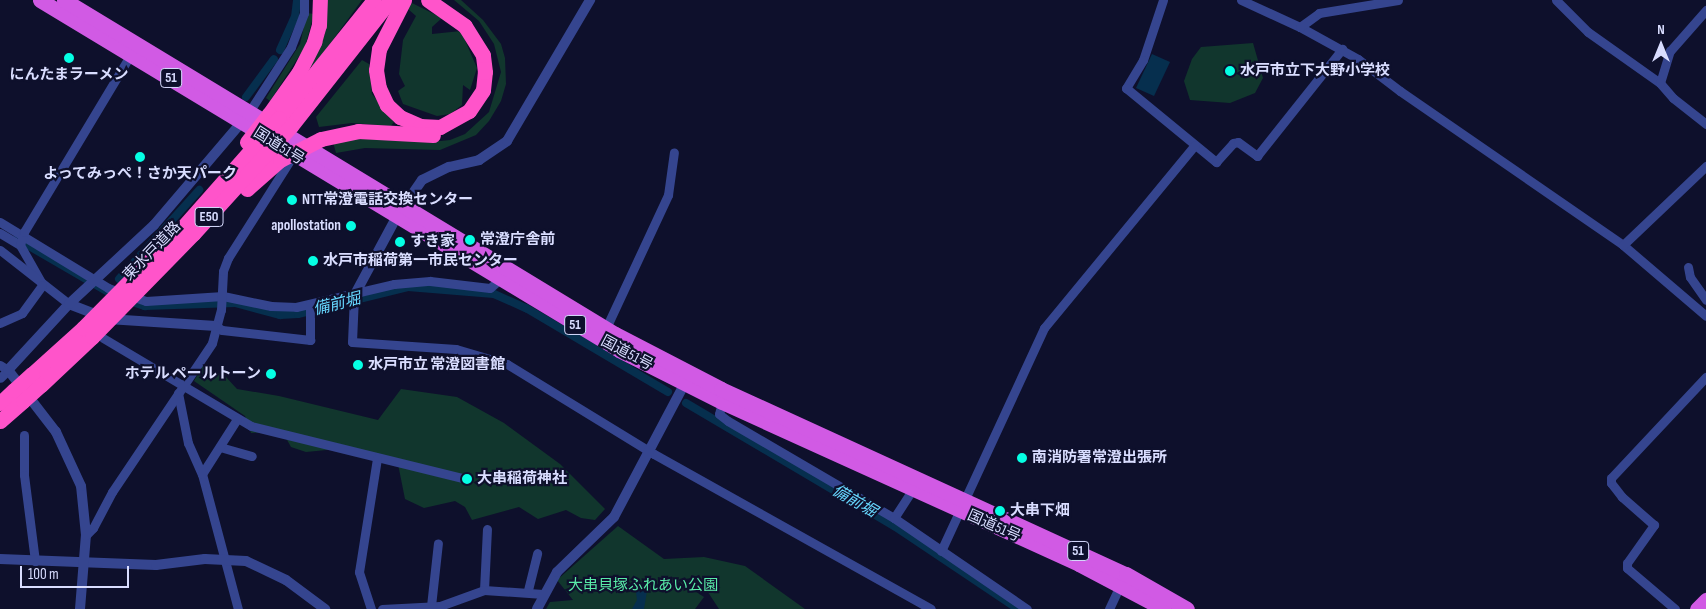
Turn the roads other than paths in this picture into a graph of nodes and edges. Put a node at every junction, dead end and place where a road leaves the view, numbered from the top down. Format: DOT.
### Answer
graph roads {
  1 [pos="40,0"];
  2 [pos="64,0"];
  3 [pos="304,0"];
  4 [pos="320,0"];
  5 [pos="374,0"];
  6 [pos="390,0"];
  7 [pos="404,0"];
  8 [pos="428,0"];
  9 [pos="442,0"];
  10 [pos="590,0"];
  11 [pos="1163,0"];
  12 [pos="1241,0"];
  13 [pos="1398,0"];
  14 [pos="1556,0"];
  15 [pos="1706,10"];
  16 [pos="1300,27"];
  17 [pos="1342,49"];
  18 [pos="131,54"];
  19 [pos="1660,83"];
  20 [pos="245,117"];
  21 [pos="280,119"];
  22 [pos="1706,124"];
  23 [pos="1195,145"];
  24 [pos="674,152"];
  25 [pos="293,155"];
  26 [pos="1706,166"];
  27 [pos="400,212"];
  28 [pos="0,222"];
  29 [pos="0,233"];
  30 [pos="21,241"];
  31 [pos="1623,245"];
  32 [pos="0,250"];
  33 [pos="1688,267"];
  34 [pos="500,279"];
  35 [pos="93,282"];
  36 [pos="42,285"];
  37 [pos="223,298"];
  38 [pos="355,298"];
  39 [pos="1706,300"];
  40 [pos="69,304"];
  41 [pos="125,304"];
  42 [pos="311,310"];
  43 [pos="1706,316"];
  44 [pos="0,323"];
  45 [pos="216,326"];
  46 [pos="606,328"];
  47 [pos="93,334"];
  48 [pos="4,368"];
  49 [pos="1706,377"];
  50 [pos="0,378"];
  51 [pos="180,389"];
  52 [pos="682,389"];
  53 [pos="18,396"];
  54 [pos="722,402"];
  55 [pos="0,403"];
  56 [pos="237,419"];
  57 [pos="0,421"];
  58 [pos="24,436"];
  59 [pos="220,447"];
  60 [pos="649,451"];
  61 [pos="252,456"];
  62 [pos="378,458"];
  63 [pos="202,474"];
  64 [pos="462,478"];
  65 [pos="913,489"];
  66 [pos="963,506"];
  67 [pos="894,518"];
  68 [pos="487,529"];
  69 [pos="86,535"];
  70 [pos="438,543"];
  71 [pos="941,551"];
  72 [pos="537,553"];
  73 [pos="222,558"];
  74 [pos="0,559"];
  75 [pos="35,561"];
  76 [pos="84,563"];
  77 [pos="1120,585"];
  78 [pos="484,590"];
  79 [pos="528,590"];
  80 [pos="543,594"];
  81 [pos="1706,600"];
  82 [pos="431,606"];
  83 [pos="80,609"];
  84 [pos="238,609"];
  85 [pos="325,609"];
  86 [pos="371,609"];
  87 [pos="382,609"];
  88 [pos="537,609"];
  89 [pos="931,609"];
  90 [pos="1027,609"];
  91 [pos="1109,609"];
  92 [pos="1164,609"];
  93 [pos="1187,609"];
  94 [pos="1675,609"];
  95 [pos="1697,609"];
  1 -- 18 [label="highway, 国道51号 / 51"];
  2 -- 20 [label="highway, 国道51号 / 51"];
  3 -- 20 [label="street"];
  4 -- 21 [label="highway"];
  5 -- 21 [label="highway, 東水戸道路 / E50"];
  6 -- 21 [label="highway, 東水戸道路 / E50"];
  7 -- 8 [label="highway"];
  9 -- 41 [label="highway, bridge"];
  10 -- 27 [label="street"];
  11 -- 23 [label="street"];
  12 -- 16 [label="street"];
  13 -- 16 [label="street"];
  14 -- 19 [label="street"];
  15 -- 19 [label="street"];
  16 -- 17 [label="street"];
  17 -- 23 [label="street"];
  17 -- 31 [label="street"];
  18 -- 20 [label="highway, 国道51号 / 51"];
  18 -- 30 [label="street"];
  19 -- 22 [label="street"];
  20 -- 25 [label="highway, 国道51号 / 51"];
  20 -- 27 [label="highway, 国道51号 / 51"];
  20 -- 35 [label="street"];
  21 -- 41 [label="highway, 東水戸道路 / E50, bridge"];
  21 -- 47 [label="highway, 東水戸道路 / E50, bridge"];
  23 -- 66 [label="street"];
  24 -- 46 [label="street"];
  25 -- 27 [label="highway, 国道51号 / 51"];
  25 -- 37 [label="street"];
  26 -- 31 [label="street"];
  27 -- 34 [label="highway, 国道51号 / 51"];
  27 -- 38 [label="street"];
  27 -- 46 [label="highway, 国道51号 / 51"];
  28 -- 30 [label="street"];
  29 -- 30 [label="street"];
  30 -- 35 [label="street"];
  30 -- 36 [label="street"];
  31 -- 43 [label="street"];
  32 -- 36 [label="street"];
  33 -- 39 [label="street"];
  34 -- 38 [label="street"];
  34 -- 52 [label="highway, 国道51号 / 51"];
  35 -- 37 [label="street"];
  35 -- 40 [label="street"];
  36 -- 40 [label="street"];
  36 -- 44 [label="street"];
  37 -- 42 [label="street"];
  37 -- 45 [label="street"];
  38 -- 42 [label="street"];
  38 -- 60 [label="street"];
  40 -- 45 [label="street"];
  40 -- 48 [label="street"];
  41 -- 47 [label="highway, 東水戸道路 / E50, bridge"];
  42 -- 45 [label="street"];
  45 -- 51 [label="street"];
  46 -- 52 [label="highway, 国道51号 / 51"];
  47 -- 51 [label="street"];
  47 -- 53 [label="highway, 東水戸道路 / E50, bridge"];
  48 -- 50 [label="street"];
  48 -- 69 [label="street"];
  49 -- 94 [label="street"];
  51 -- 56 [label="street"];
  51 -- 63 [label="street"];
  51 -- 69 [label="street"];
  52 -- 54 [label="highway, 国道51号 / 51"];
  52 -- 60 [label="street"];
  52 -- 66 [label="highway, 国道51号 / 51"];
  53 -- 55 [label="highway, 東水戸道路 / E50"];
  53 -- 57 [label="highway, 東水戸道路 / E50"];
  54 -- 65 [label="highway, 国道51号 / 51"];
  54 -- 67 [label="street"];
  56 -- 59 [label="street"];
  56 -- 62 [label="street"];
  58 -- 75 [label="street"];
  59 -- 61 [label="street"];
  59 -- 63 [label="street"];
  60 -- 80 [label="street"];
  60 -- 89 [label="street"];
  62 -- 64 [label="street"];
  62 -- 86 [label="street"];
  63 -- 73 [label="street"];
  65 -- 66 [label="highway, 国道51号 / 51"];
  65 -- 67 [label="street"];
  66 -- 71 [label="street"];
  66 -- 77 [label="highway, 国道51号 / 51"];
  66 -- 93 [label="highway, 国道51号 / 51"];
  67 -- 71 [label="street"];
  68 -- 78 [label="street"];
  69 -- 76 [label="street"];
  70 -- 82 [label="street"];
  71 -- 90 [label="street"];
  72 -- 79 [label="street"];
  73 -- 76 [label="street"];
  73 -- 84 [label="street"];
  73 -- 85 [label="street"];
  74 -- 75 [label="street"];
  75 -- 76 [label="street"];
  76 -- 83 [label="street"];
  77 -- 91 [label="street"];
  77 -- 92 [label="highway, 国道51号 / 51"];
  78 -- 79 [label="street"];
  78 -- 82 [label="street"];
  79 -- 80 [label="street"];
  80 -- 88 [label="street"];
  81 -- 95 [label="highway"];
  82 -- 87 [label="street"];
}
